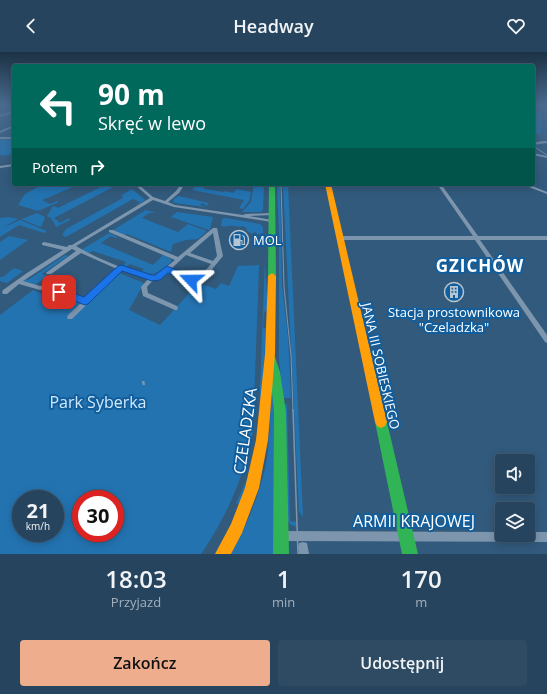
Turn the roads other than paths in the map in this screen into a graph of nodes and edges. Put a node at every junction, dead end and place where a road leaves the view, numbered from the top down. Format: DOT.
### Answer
graph roads {
  1 [pos="11,127"];
  2 [pos="0,132"];
  3 [pos="0,138"];
  4 [pos="12,138"];
  5 [pos="547,142"];
  6 [pos="535,144"];
  7 [pos="535,154"];
  8 [pos="547,157"];
  9 [pos="12,165"];
  10 [pos="0,167"];
  11 [pos="138,186"];
  12 [pos="182,186"];
  13 [pos="272,186"];
  14 [pos="328,186"];
  15 [pos="440,186"];
  16 [pos="528,186"];
  17 [pos="547,193"];
  18 [pos="153,198"];
  19 [pos="165,203"];
  20 [pos="272,218"];
  21 [pos="111,231"];
  22 [pos="339,238"];
  23 [pos="476,238"];
  24 [pos="547,238"];
  25 [pos="44,244"];
  26 [pos="69,248"];
  27 [pos="80,251"];
  28 [pos="185,253"];
  29 [pos="178,259"];
  30 [pos="214,263"];
  31 [pos="121,268"];
  32 [pos="167,269"];
  33 [pos="49,274"];
  34 [pos="152,278"];
  35 [pos="202,278"];
  36 [pos="191,280"];
  37 [pos="18,282"];
  38 [pos="5,292"];
  39 [pos="85,301"];
  40 [pos="175,308"];
  41 [pos="70,317"];
  42 [pos="547,340"];
  43 [pos="270,354"];
  44 [pos="281,536"];
  45 [pos="406,536"];
  46 [pos="547,537"];
  47 [pos="222,554"];
  48 [pos="281,554"];
  49 [pos="410,554"];
  1 -- 2 [label="street"];
  3 -- 4 [label="street"];
  5 -- 6 [label="street"];
  7 -- 8 [label="street"];
  9 -- 10 [label="street"];
  11 -- 18 [label="street"];
  12 -- 19 [label="street"];
  13 -- 20 [label="main road, CZELADZKA"];
  14 -- 22 [label="main road, JANA III SOBIESKIEGO"];
  15 -- 23 [label="street"];
  16 -- 17 [label="street"];
  18 -- 19 [label="street"];
  18 -- 26 [label="street"];
  19 -- 20 [label="street"];
  20 -- 43 [label="main road, CZELADZKA"];
  21 -- 29 [label="street"];
  22 -- 23 [label="street"];
  22 -- 45 [label="main road, JANA III SOBIESKIEGO"];
  23 -- 24 [label="street"];
  23 -- 42 [label="street"];
  25 -- 26 [label="street"];
  26 -- 27 [label="street"];
  26 -- 37 [label="street"];
  27 -- 31 [label="street"];
  27 -- 33 [label="street"];
  28 -- 29 [label="street"];
  28 -- 30 [label="street"];
  28 -- 30 [label="street"];
  29 -- 32 [label="street"];
  30 -- 35 [label="street"];
  31 -- 34 [label="street"];
  31 -- 39 [label="street"];
  32 -- 34 [label="street"];
  32 -- 36 [label="street"];
  34 -- 40 [label="street"];
  37 -- 38 [label="street"];
  37 -- 39 [label="street"];
  39 -- 41 [label="street"];
  43 -- 44 [label="main road, CZELADZKA"];
  43 -- 47 [label="main road, CZELADZKA"];
  44 -- 45 [label="street, ARMII KRAJOWEJ"];
  44 -- 48 [label="main road, CZELADZKA"];
  45 -- 46 [label="street, ARMII KRAJOWEJ"];
  45 -- 49 [label="main road, JANA III SOBIESKIEGO"];
}
